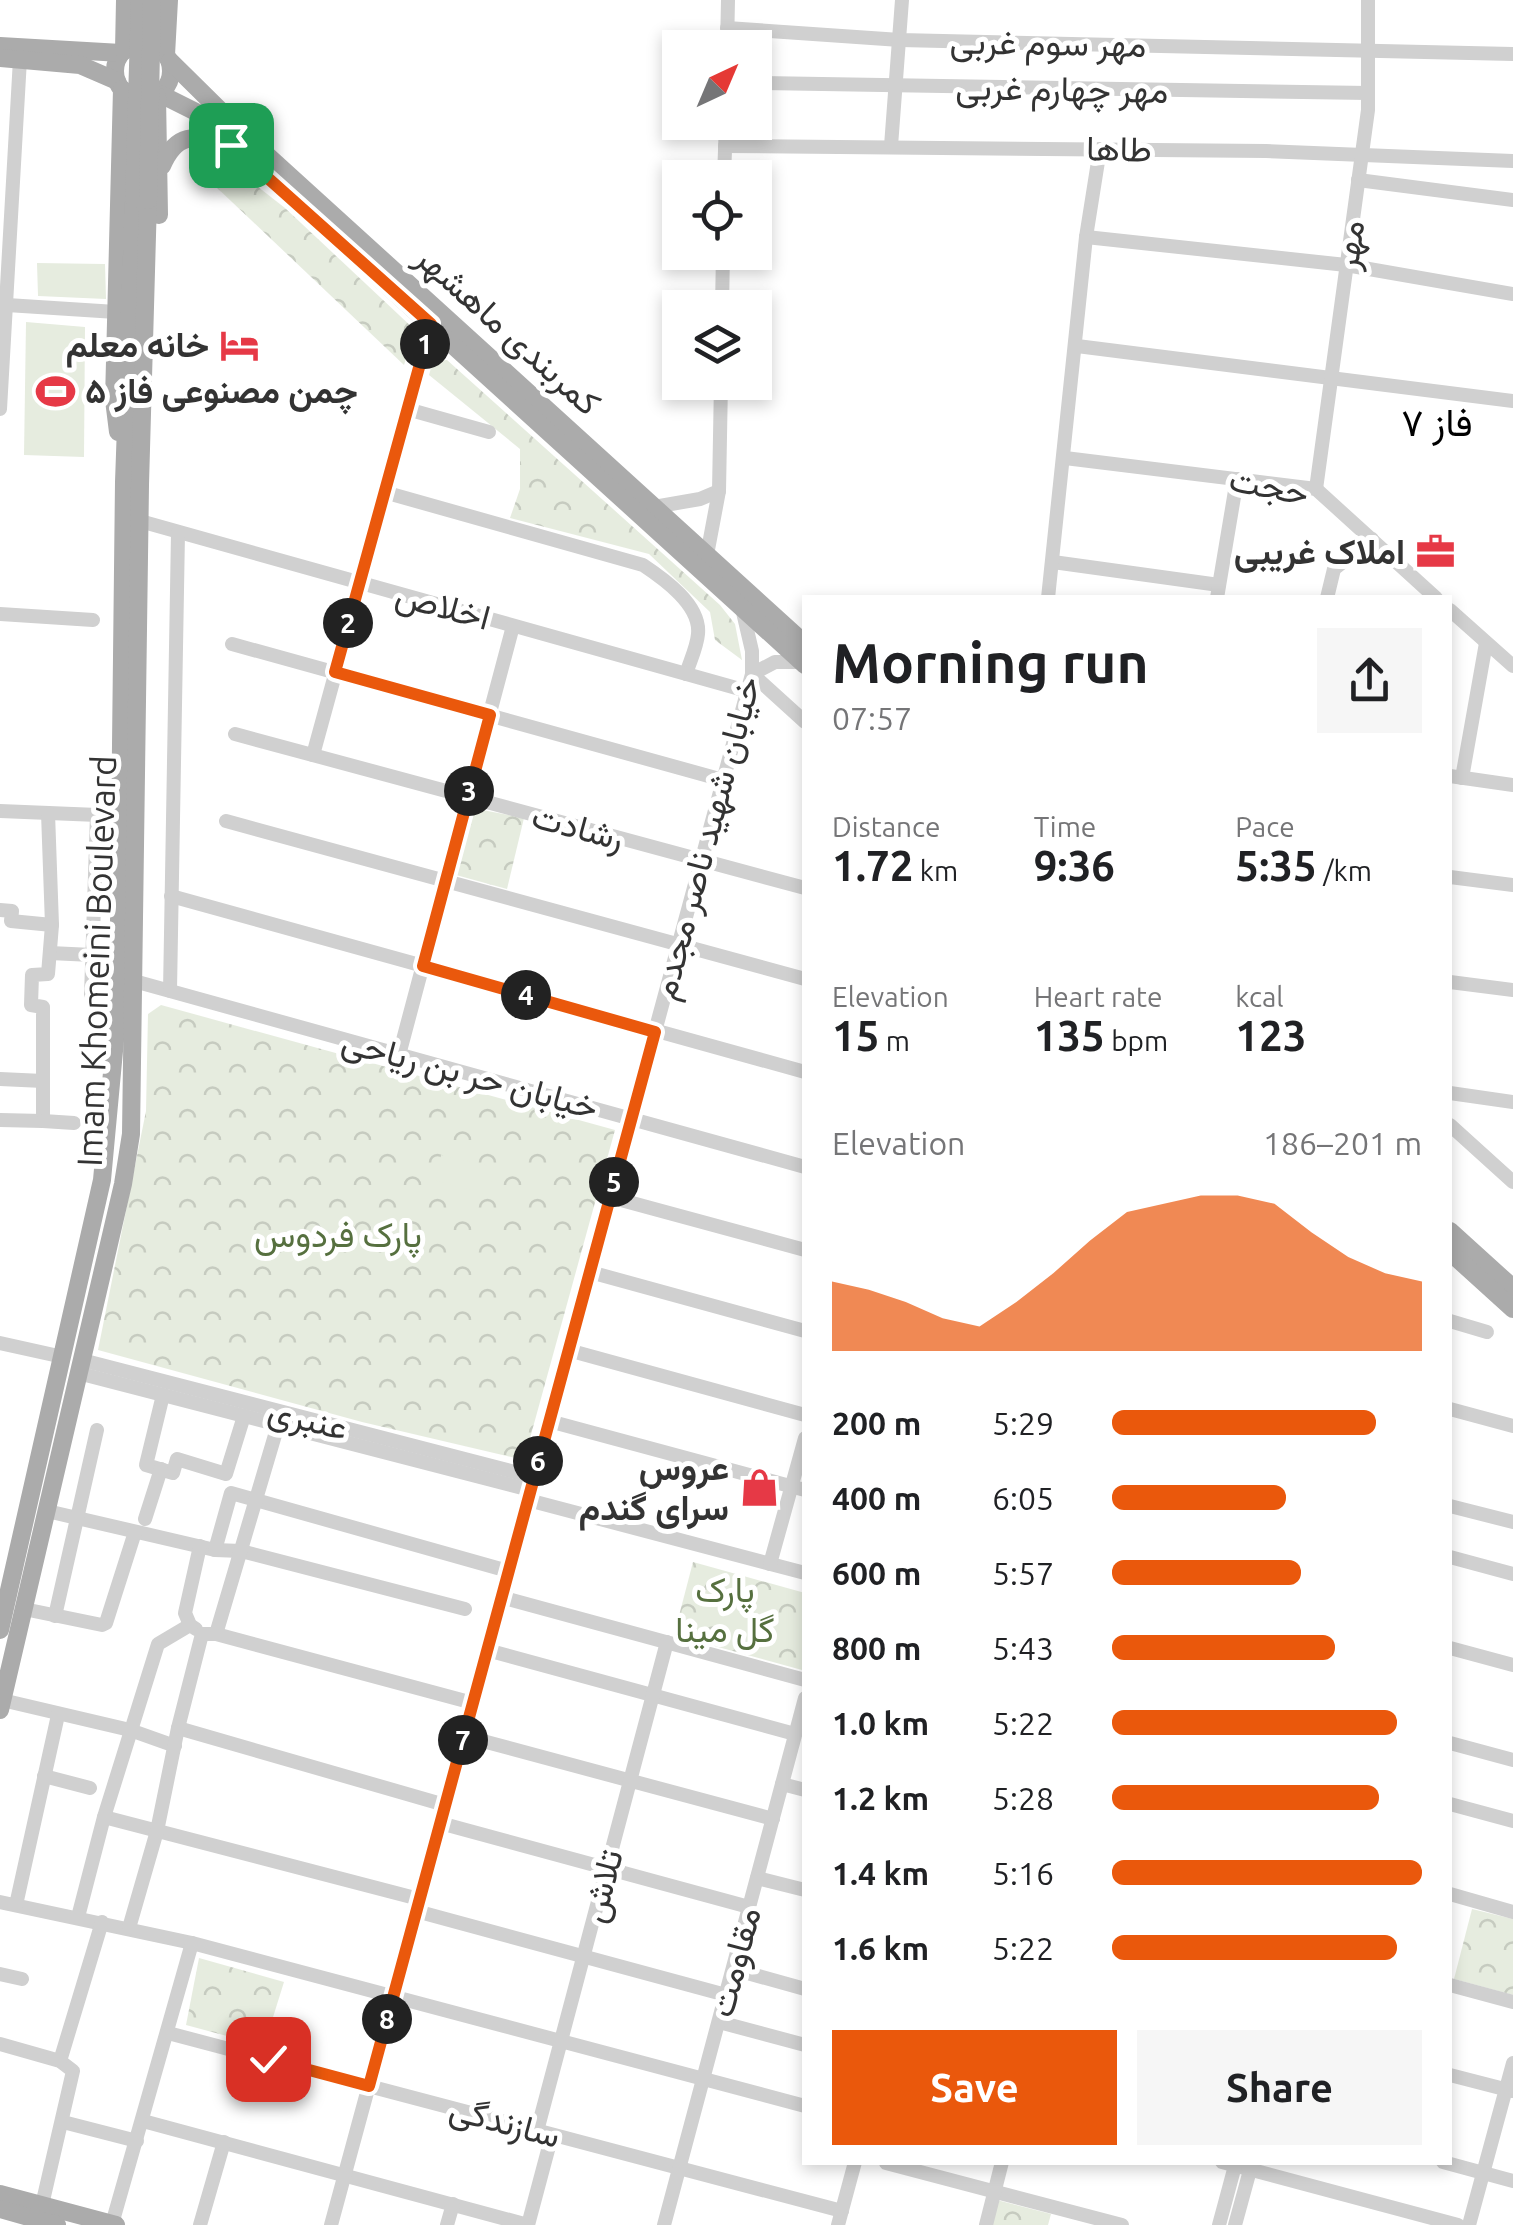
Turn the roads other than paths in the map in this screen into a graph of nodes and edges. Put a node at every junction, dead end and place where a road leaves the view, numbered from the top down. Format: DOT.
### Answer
graph roads {
  1 [pos="127,0"];
  2 [pos="140,0"];
  3 [pos="152,0"];
  4 [pos="169,0"];
  5 [pos="728,0"];
  6 [pos="902,0"];
  7 [pos="1368,0"];
  8 [pos="727,28"];
  9 [pos="900,40"];
  10 [pos="0,46"];
  11 [pos="123,52"];
  12 [pos="1368,52"];
  13 [pos="1513,54"];
  14 [pos="0,58"];
  15 [pos="168,58"];
  16 [pos="20,59"];
  17 [pos="85,61"];
  18 [pos="772,83"];
  19 [pos="897,86"];
  20 [pos="199,90"];
  21 [pos="1368,93"];
  22 [pos="158,95"];
  23 [pos="120,101"];
  24 [pos="186,108"];
  25 [pos="159,125"];
  26 [pos="725,140"];
  27 [pos="231,145"];
  28 [pos="725,146"];
  29 [pos="892,146"];
  30 [pos="1100,148"];
  31 [pos="1362,156"];
  32 [pos="7,160"];
  33 [pos="725,160"];
  34 [pos="1513,161"];
  35 [pos="160,171"];
  36 [pos="1358,180"];
  37 [pos="141,200"];
  38 [pos="1513,200"];
  39 [pos="6,204"];
  40 [pos="1086,237"];
  41 [pos="1346,265"];
  42 [pos="4,278"];
  43 [pos="1513,294"];
  44 [pos="7,305"];
  45 [pos="116,312"];
  46 [pos="431,324"];
  47 [pos="2,344"];
  48 [pos="1077,346"];
  49 [pos="1332,377"];
  50 [pos="1,379"];
  51 [pos="720,400"];
  52 [pos="1513,401"];
  53 [pos="0,409"];
  54 [pos="407,409"];
  55 [pos="490,432"];
  56 [pos="1065,458"];
  57 [pos="1238,479"];
  58 [pos="132,483"];
  59 [pos="1316,488"];
  60 [pos="718,491"];
  61 [pos="384,492"];
  62 [pos="654,507"];
  63 [pos="140,521"];
  64 [pos="178,532"];
  65 [pos="1372,539"];
  66 [pos="707,555"];
  67 [pos="1053,562"];
  68 [pos="358,583"];
  69 [pos="1218,591"];
  70 [pos="1048,595"];
  71 [pos="1328,595"];
  72 [pos="1433,595"];
  73 [pos="742,608"];
  74 [pos="1452,612"];
  75 [pos="0,614"];
  76 [pos="93,620"];
  77 [pos="513,626"];
  78 [pos="1486,643"];
  79 [pos="232,644"];
  80 [pos="802,655"];
  81 [pos="802,655"];
  82 [pos="802,657"];
  83 [pos="1513,666"];
  84 [pos="335,672"];
  85 [pos="686,674"];
  86 [pos="752,674"];
  87 [pos="747,691"];
  88 [pos="490,715"];
  89 [pos="802,719"];
  90 [pos="235,734"];
  91 [pos="313,755"];
  92 [pos="1456,777"];
  93 [pos="723,780"];
  94 [pos="1513,786"];
  95 [pos="468,797"];
  96 [pos="0,811"];
  97 [pos="48,813"];
  98 [pos="96,814"];
  99 [pos="122,816"];
  100 [pos="226,821"];
  101 [pos="701,861"];
  102 [pos="1452,877"];
  103 [pos="446,880"];
  104 [pos="1513,886"];
  105 [pos="802,887"];
  106 [pos="171,896"];
  107 [pos="0,910"];
  108 [pos="52,925"];
  109 [pos="678,944"];
  110 [pos="50,953"];
  111 [pos="92,955"];
  112 [pos="423,966"];
  113 [pos="802,978"];
  114 [pos="134,981"];
  115 [pos="1452,982"];
  116 [pos="1513,990"];
  117 [pos="170,991"];
  118 [pos="91,995"];
  119 [pos="655,1032"];
  120 [pos="399,1054"];
  121 [pos="802,1071"];
  122 [pos="0,1080"];
  123 [pos="43,1081"];
  124 [pos="1452,1094"];
  125 [pos="1513,1102"];
  126 [pos="108,1106"];
  127 [pos="132,1109"];
  128 [pos="631,1119"];
  129 [pos="0,1120"];
  130 [pos="43,1121"];
  131 [pos="74,1123"];
  132 [pos="1452,1127"];
  133 [pos="131,1134"];
  134 [pos="105,1135"];
  135 [pos="802,1165"];
  136 [pos="1513,1182"];
  137 [pos="610,1197"];
  138 [pos="1452,1232"];
  139 [pos="802,1249"];
  140 [pos="1452,1254"];
  141 [pos="590,1272"];
  142 [pos="1513,1288"];
  143 [pos="1513,1309"];
  144 [pos="1452,1322"];
  145 [pos="802,1330"];
  146 [pos="1486,1332"];
  147 [pos="0,1343"];
  148 [pos="568,1350"];
  149 [pos="74,1364"];
  150 [pos="162,1395"];
  151 [pos="1452,1410"];
  152 [pos="802,1415"];
  153 [pos="244,1416"];
  154 [pos="549,1420"];
  155 [pos="278,1425"];
  156 [pos="1513,1426"];
  157 [pos="97,1430"];
  158 [pos="802,1460"];
  159 [pos="160,1469"];
  160 [pos="531,1489"];
  161 [pos="798,1489"];
  162 [pos="256,1500"];
  163 [pos="1452,1507"];
  164 [pos="46,1510"];
  165 [pos="76,1517"];
  166 [pos="145,1519"];
  167 [pos="1513,1522"];
  168 [pos="135,1532"];
  169 [pos="207,1548"];
  170 [pos="240,1551"];
  171 [pos="1452,1558"];
  172 [pos="770,1564"];
  173 [pos="508,1571"];
  174 [pos="802,1572"];
  175 [pos="1513,1574"];
  176 [pos="502,1597"];
  177 [pos="24,1609"];
  178 [pos="465,1609"];
  179 [pos="54,1616"];
  180 [pos="1,1620"];
  181 [pos="203,1631"];
  182 [pos="667,1642"];
  183 [pos="1452,1649"];
  184 [pos="487,1650"];
  185 [pos="1513,1665"];
  186 [pos="802,1679"];
  187 [pos="653,1695"];
  188 [pos="472,1703"];
  189 [pos="1,1705"];
  190 [pos="802,1710"];
  191 [pos="58,1715"];
  192 [pos="178,1728"];
  193 [pos="130,1730"];
  194 [pos="796,1734"];
  195 [pos="464,1736"];
  196 [pos="1452,1744"];
  197 [pos="176,1746"];
  198 [pos="1513,1760"];
  199 [pos="44,1776"];
  200 [pos="630,1781"];
  201 [pos="782,1784"];
  202 [pos="90,1788"];
  203 [pos="802,1789"];
  204 [pos="445,1805"];
  205 [pos="1452,1805"];
  206 [pos="104,1818"];
  207 [pos="772,1820"];
  208 [pos="1513,1821"];
  209 [pos="440,1823"];
  210 [pos="157,1831"];
  211 [pos="607,1868"];
  212 [pos="757,1878"];
  213 [pos="802,1889"];
  214 [pos="1452,1895"];
  215 [pos="8,1904"];
  216 [pos="418,1905"];
  217 [pos="749,1907"];
  218 [pos="1513,1912"];
  219 [pos="78,1918"];
  220 [pos="102,1922"];
  221 [pos="128,1928"];
  222 [pos="192,1944"];
  223 [pos="584,1956"];
  224 [pos="733,1969"];
  225 [pos="0,1974"];
  226 [pos="22,1979"];
  227 [pos="1452,1986"];
  228 [pos="802,1988"];
  229 [pos="394,1994"];
  230 [pos="726,1995"];
  231 [pos="1513,2002"];
  232 [pos="718,2022"];
  233 [pos="168,2033"];
  234 [pos="561,2040"];
  235 [pos="0,2044"];
  236 [pos="802,2044"];
  237 [pos="60,2062"];
  238 [pos="1513,2063"];
  239 [pos="1452,2076"];
  240 [pos="704,2078"];
  241 [pos="369,2086"];
  242 [pos="1509,2091"];
  243 [pos="802,2105"];
  244 [pos="143,2120"];
  245 [pos="63,2122"];
  246 [pos="545,2132"];
  247 [pos="138,2142"];
  248 [pos="224,2142"];
  249 [pos="1452,2164"];
  250 [pos="854,2165"];
  251 [pos="897,2165"];
  252 [pos="1001,2165"];
  253 [pos="1239,2165"];
  254 [pos="680,2168"];
  255 [pos="1483,2173"];
  256 [pos="344,2175"];
  257 [pos="1513,2182"];
  258 [pos="994,2191"];
  259 [pos="0,2194"];
  260 [pos="452,2204"];
  261 [pos="42,2205"];
  262 [pos="0,2209"];
  263 [pos="840,2218"];
  264 [pos="1066,2218"];
  265 [pos="57,2225"];
  266 [pos="113,2225"];
  267 [pos="200,2225"];
  268 [pos="331,2225"];
  269 [pos="447,2225"];
  270 [pos="528,2225"];
  271 [pos="664,2225"];
  272 [pos="986,2225"];
  273 [pos="1122,2225"];
  274 [pos="1219,2225"];
  275 [pos="1235,2225"];
  276 [pos="1458,2225"];
  277 [pos="1469,2225"];
  1 -- 4 [label="main road"];
  1 -- 11 [label="main road"];
  2 -- 37 [label="main road, bridge"];
  3 -- 37 [label="main road, bridge"];
  4 -- 15 [label="main road"];
  5 -- 8 [label="street"];
  6 -- 9 [label="street"];
  7 -- 12 [label="street, مهر"];
  8 -- 9 [label="street, مهر سوم غربی"];
  9 -- 12 [label="street, مهر سوم غربی"];
  9 -- 19 [label="street"];
  10 -- 17 [label="main road"];
  11 -- 15 [label="main road"];
  11 -- 17 [label="main road"];
  11 -- 23 [label="main road"];
  12 -- 13 [label="street, مهر سوم غربی"];
  12 -- 21 [label="street, مهر"];
  14 -- 16 [label="main road"];
  15 -- 20 [label="main road, کمربندی ماهشهر"];
  15 -- 22 [label="main road"];
  16 -- 17 [label="main road"];
  16 -- 32 [label="street"];
  17 -- 23 [label="main road"];
  17 -- 23 [label="main road"];
  18 -- 19 [label="street, مهر چهارم غربی"];
  19 -- 21 [label="street, مهر چهارم غربی"];
  19 -- 29 [label="street"];
  20 -- 24 [label="main road"];
  20 -- 62 [label="main road, کمربندی ماهشهر"];
  21 -- 31 [label="street, مهر"];
  22 -- 23 [label="main road"];
  22 -- 24 [label="main road, کمربندی ماهشهر"];
  22 -- 25 [label="main road"];
  23 -- 25 [label="main road"];
  23 -- 45 [label="main road"];
  24 -- 27 [label="main road, کمربندی ماهشهر"];
  25 -- 35 [label="main road"];
  26 -- 28 [label="street"];
  27 -- 35 [label="main road"];
  27 -- 46 [label="main road, کمربندی ماهشهر"];
  28 -- 29 [label="street, طاها"];
  28 -- 33 [label="street"];
  29 -- 30 [label="street, طاها"];
  30 -- 31 [label="street, طاها"];
  30 -- 40 [label="street"];
  31 -- 34 [label="street, طاها"];
  31 -- 36 [label="street, مهر"];
  32 -- 39 [label="street"];
  35 -- 58 [label="main road"];
  36 -- 38 [label="street"];
  36 -- 41 [label="street, مهر"];
  37 -- 58 [label="main road, Imam Khomeini Boulevard"];
  39 -- 42 [label="street"];
  40 -- 41 [label="street"];
  40 -- 48 [label="street"];
  41 -- 43 [label="street"];
  41 -- 49 [label="street, مهر"];
  42 -- 44 [label="street"];
  44 -- 45 [label="street"];
  44 -- 47 [label="street"];
  45 -- 58 [label="main road"];
  46 -- 54 [label="street"];
  46 -- 73 [label="main road, کمربندی ماهشهر"];
  47 -- 50 [label="street"];
  48 -- 49 [label="street"];
  48 -- 56 [label="street"];
  49 -- 52 [label="street"];
  49 -- 59 [label="street, مهر"];
  50 -- 53 [label="street"];
  51 -- 60 [label="street"];
  54 -- 55 [label="street"];
  54 -- 61 [label="street"];
  56 -- 57 [label="street, حجت"];
  56 -- 67 [label="street"];
  57 -- 59 [label="street, حجت"];
  57 -- 69 [label="street"];
  58 -- 63 [label="main road, Imam Khomeini Boulevard"];
  58 -- 99 [label="main road, Imam Khomeini Boulevard"];
  59 -- 65 [label="street, حجت"];
  60 -- 62 [label="street"];
  60 -- 66 [label="street"];
  61 -- 68 [label="street"];
  61 -- 85 [label="street"];
  62 -- 66 [label="main road, کمربندی ماهشهر"];
  63 -- 64 [label="street, اخلاص"];
  63 -- 114 [label="main road, Imam Khomeini Boulevard"];
  64 -- 68 [label="street, اخلاص"];
  64 -- 106 [label="street"];
  65 -- 71 [label="street"];
  65 -- 72 [label="street, حجت"];
  66 -- 81 [label="main road, کمربندی ماهشهر"];
  67 -- 69 [label="street"];
  67 -- 70 [label="street"];
  68 -- 77 [label="street, اخلاص"];
  68 -- 84 [label="street"];
  73 -- 80 [label="main road, کمربندی ماهشهر"];
  73 -- 86 [label="street, خیابان شهید ناصر مجدم"];
  74 -- 78 [label="street"];
  75 -- 76 [label="street"];
  77 -- 85 [label="street, اخلاص"];
  77 -- 88 [label="street"];
  78 -- 83 [label="street"];
  78 -- 92 [label="street"];
  79 -- 84 [label="street"];
  82 -- 86 [label="street"];
  84 -- 88 [label="street"];
  84 -- 91 [label="street"];
  85 -- 87 [label="street, اخلاص"];
  86 -- 87 [label="street, خیابان شهید ناصر مجدم"];
  86 -- 89 [label="street"];
  87 -- 93 [label="street, خیابان شهید ناصر مجدم"];
  88 -- 93 [label="street"];
  88 -- 95 [label="street"];
  90 -- 91 [label="street, رشادت"];
  91 -- 95 [label="street, رشادت"];
  92 -- 94 [label="street"];
  93 -- 101 [label="street, خیابان شهید ناصر مجدم"];
  95 -- 101 [label="street, رشادت"];
  95 -- 103 [label="street"];
  96 -- 97 [label="street"];
  97 -- 98 [label="street"];
  97 -- 108 [label="street"];
  98 -- 99 [label="street"];
  98 -- 111 [label="street"];
  99 -- 126 [label="main road, Imam Khomeini Boulevard"];
  100 -- 103 [label="street"];
  101 -- 105 [label="street, رشادت"];
  101 -- 109 [label="street, خیابان شهید ناصر مجدم"];
  102 -- 104 [label="street"];
  103 -- 109 [label="street"];
  103 -- 112 [label="street"];
  106 -- 112 [label="street"];
  106 -- 117 [label="street"];
  107 -- 108 [label="street"];
  108 -- 110 [label="street"];
  109 -- 113 [label="street"];
  109 -- 119 [label="street, خیابان شهید ناصر مجدم"];
  110 -- 111 [label="street"];
  110 -- 123 [label="street"];
  111 -- 118 [label="street"];
  112 -- 119 [label="street"];
  112 -- 120 [label="street"];
  114 -- 117 [label="street, خیابان حر بن ریاحی"];
  114 -- 127 [label="main road, Imam Khomeini Boulevard"];
  115 -- 116 [label="street"];
  117 -- 120 [label="street, خیابان حر بن ریاحی"];
  119 -- 121 [label="street"];
  119 -- 128 [label="street, خیابان شهید ناصر مجدم"];
  120 -- 128 [label="street, خیابان حر بن ریاحی"];
  122 -- 123 [label="street"];
  123 -- 130 [label="street"];
  124 -- 125 [label="street"];
  126 -- 127 [label="main road"];
  126 -- 134 [label="main road, Imam Khomeini Boulevard"];
  127 -- 133 [label="main road, Imam Khomeini Boulevard"];
  128 -- 135 [label="street, خیابان حر بن ریاحی"];
  128 -- 137 [label="street, خیابان شهید ناصر مجدم"];
  129 -- 130 [label="street"];
  130 -- 131 [label="street"];
  132 -- 136 [label="street"];
  133 -- 134 [label="main road"];
  133 -- 149 [label="main road, Imam Khomeini Boulevard"];
  134 -- 149 [label="main road, Imam Khomeini Boulevard"];
  137 -- 139 [label="street"];
  137 -- 141 [label="street, خیابان شهید ناصر مجدم"];
  138 -- 142 [label="main road"];
  140 -- 143 [label="main road"];
  141 -- 145 [label="street"];
  141 -- 148 [label="street, خیابان شهید ناصر مجدم"];
  144 -- 146 [label="street"];
  147 -- 149 [label="street"];
  148 -- 152 [label="street"];
  148 -- 154 [label="street, خیابان شهید ناصر مجدم"];
  149 -- 150 [label="street, عنبری"];
  149 -- 160 [label="street, عنبری"];
  149 -- 164 [label="main road, Imam Khomeini Boulevard"];
  149 -- 180 [label="main road, Imam Khomeini Boulevard"];
  150 -- 153 [label="street, عنبری"];
  150 -- 159 [label="street"];
  151 -- 156 [label="street"];
  153 -- 155 [label="street, عنبری"];
  153 -- 159 [label="street"];
  154 -- 160 [label="street, خیابان شهید ناصر مجدم"];
  154 -- 161 [label="street"];
  155 -- 160 [label="street, عنبری"];
  155 -- 162 [label="street"];
  157 -- 165 [label="street"];
  158 -- 161 [label="street"];
  159 -- 166 [label="street"];
  160 -- 172 [label="street"];
  160 -- 173 [label="street, خیابان شهید ناصر مجدم"];
  161 -- 172 [label="street"];
  162 -- 169 [label="street"];
  162 -- 170 [label="street"];
  162 -- 173 [label="street"];
  163 -- 167 [label="street"];
  164 -- 165 [label="street"];
  164 -- 177 [label="main road, Imam Khomeini Boulevard"];
  165 -- 168 [label="street"];
  165 -- 179 [label="street"];
  168 -- 169 [label="street"];
  168 -- 179 [label="street"];
  169 -- 170 [label="street"];
  169 -- 181 [label="street"];
  170 -- 178 [label="street"];
  170 -- 181 [label="street"];
  171 -- 175 [label="street"];
  172 -- 174 [label="street"];
  173 -- 176 [label="street, خیابان شهید ناصر مجدم"];
  176 -- 182 [label="street"];
  176 -- 184 [label="street, خیابان شهید ناصر مجدم"];
  177 -- 179 [label="street"];
  177 -- 189 [label="main road, Imam Khomeini Boulevard"];
  181 -- 188 [label="street"];
  181 -- 192 [label="street"];
  181 -- 193 [label="street"];
  182 -- 186 [label="street"];
  182 -- 187 [label="street, تلاش"];
  183 -- 185 [label="street"];
  184 -- 187 [label="street"];
  184 -- 188 [label="street, خیابان شهید ناصر مجدم"];
  187 -- 194 [label="street"];
  187 -- 200 [label="street, تلاش"];
  188 -- 195 [label="street, خیابان شهید ناصر مجدم"];
  189 -- 191 [label="street"];
  190 -- 194 [label="street, مقاومت"];
  191 -- 193 [label="street"];
  191 -- 199 [label="street"];
  192 -- 197 [label="street"];
  192 -- 204 [label="street"];
  193 -- 197 [label="street"];
  193 -- 206 [label="street"];
  194 -- 201 [label="street, مقاومت"];
  195 -- 200 [label="street"];
  195 -- 204 [label="street, خیابان شهید ناصر مجدم"];
  196 -- 198 [label="street"];
  197 -- 210 [label="street"];
  199 -- 202 [label="street"];
  199 -- 215 [label="street"];
  200 -- 207 [label="street"];
  200 -- 211 [label="street, تلاش"];
  201 -- 203 [label="street"];
  201 -- 207 [label="street, مقاومت"];
  204 -- 209 [label="street, خیابان شهید ناصر مجدم"];
  205 -- 208 [label="street"];
  206 -- 210 [label="street"];
  206 -- 219 [label="street"];
  207 -- 212 [label="street, مقاومت"];
  209 -- 211 [label="street"];
  209 -- 216 [label="street, خیابان شهید ناصر مجدم"];
  210 -- 216 [label="street"];
  210 -- 221 [label="street"];
  211 -- 217 [label="street"];
  211 -- 223 [label="street, تلاش"];
  212 -- 213 [label="street"];
  212 -- 217 [label="street, مقاومت"];
  214 -- 218 [label="street"];
  215 -- 219 [label="street"];
  216 -- 223 [label="street"];
  216 -- 229 [label="street, خیابان شهید ناصر مجدم"];
  217 -- 224 [label="street, مقاومت"];
  219 -- 220 [label="street"];
  220 -- 221 [label="street"];
  220 -- 237 [label="street"];
  221 -- 222 [label="street"];
  222 -- 229 [label="street"];
  222 -- 233 [label="street"];
  223 -- 230 [label="street"];
  223 -- 234 [label="street, تلاش"];
  224 -- 228 [label="street"];
  224 -- 230 [label="street, مقاومت"];
  225 -- 226 [label="street"];
  227 -- 231 [label="street"];
  229 -- 234 [label="street"];
  229 -- 241 [label="street, خیابان شهید ناصر مجدم"];
  230 -- 232 [label="street, مقاومت"];
  232 -- 236 [label="street"];
  232 -- 240 [label="street, مقاومت"];
  233 -- 241 [label="street, سازندگی"];
  233 -- 244 [label="street"];
  234 -- 240 [label="street"];
  234 -- 246 [label="street, تلاش"];
  235 -- 237 [label="street"];
  237 -- 245 [label="street"];
  238 -- 242 [label="street"];
  239 -- 242 [label="street"];
  240 -- 243 [label="street"];
  240 -- 254 [label="street, مقاومت"];
  241 -- 246 [label="street, سازندگی"];
  241 -- 256 [label="street, خیابان شهید ناصر مجدم"];
  242 -- 255 [label="street"];
  244 -- 247 [label="street"];
  244 -- 248 [label="street"];
  245 -- 247 [label="street"];
  245 -- 261 [label="street"];
  246 -- 254 [label="street, سازندگی"];
  246 -- 270 [label="street, تلاش"];
  247 -- 266 [label="street"];
  248 -- 256 [label="street"];
  248 -- 267 [label="street"];
  249 -- 255 [label="street"];
  250 -- 263 [label="street"];
  251 -- 258 [label="street"];
  252 -- 258 [label="street"];
  253 -- 274 [label="street"];
  253 -- 275 [label="street"];
  253 -- 276 [label="street"];
  254 -- 263 [label="street, سازندگی"];
  254 -- 271 [label="street, مقاومت"];
  255 -- 257 [label="street"];
  255 -- 277 [label="street"];
  256 -- 260 [label="street"];
  256 -- 268 [label="street, خیابان شهید ناصر مجدم"];
  258 -- 264 [label="street"];
  258 -- 272 [label="street"];
  259 -- 261 [label="main road"];
  260 -- 269 [label="street"];
  260 -- 270 [label="street"];
  261 -- 266 [label="main road"];
  262 -- 265 [label="main road"];
  264 -- 273 [label="street"];
}
